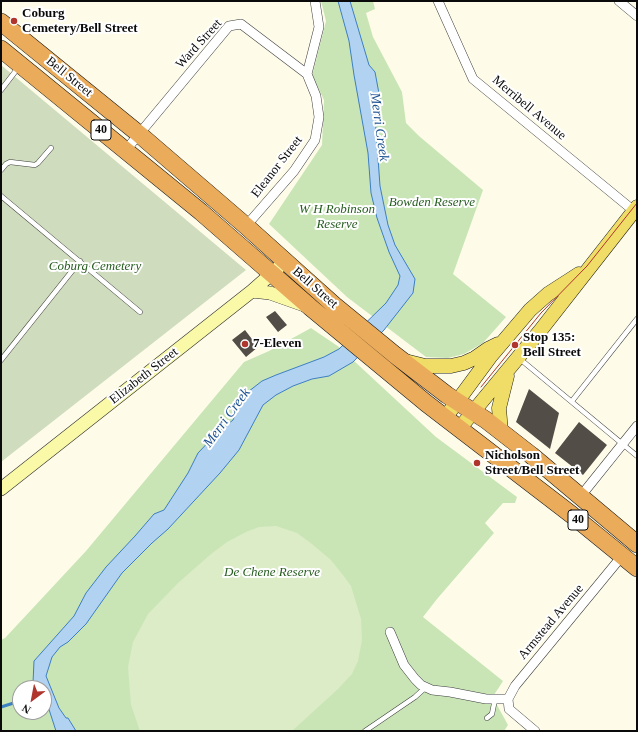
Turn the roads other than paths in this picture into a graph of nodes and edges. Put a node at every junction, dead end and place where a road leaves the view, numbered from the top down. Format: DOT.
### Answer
graph roads {
  1 [pos="315,1"];
  2 [pos="438,1"];
  3 [pos="619,1"];
  4 [pos="637,16"];
  5 [pos="1,22"];
  6 [pos="1,49"];
  7 [pos="20,65"];
  8 [pos="307,74"];
  9 [pos="1,90"];
  10 [pos="139,134"];
  11 [pos="51,148"];
  12 [pos="125,151"];
  13 [pos="1,170"];
  14 [pos="1,196"];
  15 [pos="636,209"];
  16 [pos="246,226"];
  17 [pos="80,261"];
  18 [pos="285,261"];
  19 [pos="591,264"];
  20 [pos="272,273"];
  21 [pos="252,291"];
  22 [pos="310,307"];
  23 [pos="140,312"];
  24 [pos="637,319"];
  25 [pos="502,342"];
  26 [pos="399,358"];
  27 [pos="518,358"];
  28 [pos="1,360"];
  29 [pos="508,370"];
  30 [pos="572,401"];
  31 [pos="458,402"];
  32 [pos="473,412"];
  33 [pos="445,418"];
  34 [pos="637,426"];
  35 [pos="459,429"];
  36 [pos="501,432"];
  37 [pos="623,444"];
  38 [pos="531,455"];
  39 [pos="637,456"];
  40 [pos="518,474"];
  41 [pos="1,489"];
  42 [pos="580,497"];
  43 [pos="637,544"];
  44 [pos="622,556"];
  45 [pos="637,568"];
  46 [pos="390,632"];
  47 [pos="426,687"];
  48 [pos="495,699"];
  49 [pos="508,699"];
  50 [pos="487,718"];
  51 [pos="365,731"];
  52 [pos="536,731"];
  1 -- 8 [label="street"];
  2 -- 15 [label="street, Merribell Avenue"];
  3 -- 4 [label="street"];
  5 -- 10 [label="highway, Bell Street / 40"];
  6 -- 7 [label="highway, Bell Street / 40"];
  7 -- 9 [label="lane"];
  7 -- 12 [label="highway, Bell Street / 40"];
  8 -- 10 [label="street, Ward Street"];
  8 -- 16 [label="street, Eleanor Street"];
  10 -- 12 [label="street, Ward Street"];
  10 -- 16 [label="highway, Bell Street / 40"];
  11 -- 13 [label="lane"];
  12 -- 20 [label="highway, Bell Street / 40"];
  14 -- 17 [label="lane"];
  15 -- 19 [label="main road"];
  16 -- 18 [label="highway, Bell Street / 40"];
  17 -- 23 [label="lane"];
  17 -- 28 [label="lane"];
  18 -- 20 [label="main road, Elizabeth Street"];
  18 -- 26 [label="highway, Bell Street / 40"];
  19 -- 25 [label="main road"];
  19 -- 27 [label="main road"];
  20 -- 21 [label="main road, Elizabeth Street"];
  20 -- 22 [label="highway, Bell Street / 40"];
  21 -- 22 [label="main road"];
  21 -- 41 [label="main road, Elizabeth Street"];
  22 -- 33 [label="highway, Bell Street / 40"];
  24 -- 30 [label="lane"];
  25 -- 26 [label="main road"];
  25 -- 31 [label="main road"];
  26 -- 31 [label="highway, Bell Street / 40"];
  27 -- 29 [label="main road"];
  27 -- 30 [label="lane"];
  29 -- 32 [label="main road"];
  29 -- 36 [label="main road"];
  30 -- 37 [label="lane"];
  31 -- 32 [label="highway, Bell Street / 40"];
  31 -- 33 [label="main road"];
  32 -- 35 [label="main road"];
  32 -- 36 [label="highway, Bell Street / 40"];
  33 -- 35 [label="highway, Bell Street / 40"];
  34 -- 37 [label="street"];
  35 -- 40 [label="highway, Bell Street / 40"];
  36 -- 38 [label="highway, Bell Street / 40"];
  37 -- 39 [label="lane"];
  37 -- 42 [label="street"];
  38 -- 40 [label="highway"];
  38 -- 42 [label="highway, Bell Street / 40"];
  40 -- 44 [label="highway, Bell Street / 40"];
  42 -- 43 [label="highway, Bell Street / 40"];
  44 -- 45 [label="highway, Bell Street / 40"];
  44 -- 49 [label="street, Armstead Avenue"];
  46 -- 47 [label="street"];
  47 -- 48 [label="street"];
  47 -- 51 [label="lane"];
  48 -- 49 [label="street"];
  48 -- 50 [label="lane"];
  49 -- 52 [label="street"];
}
